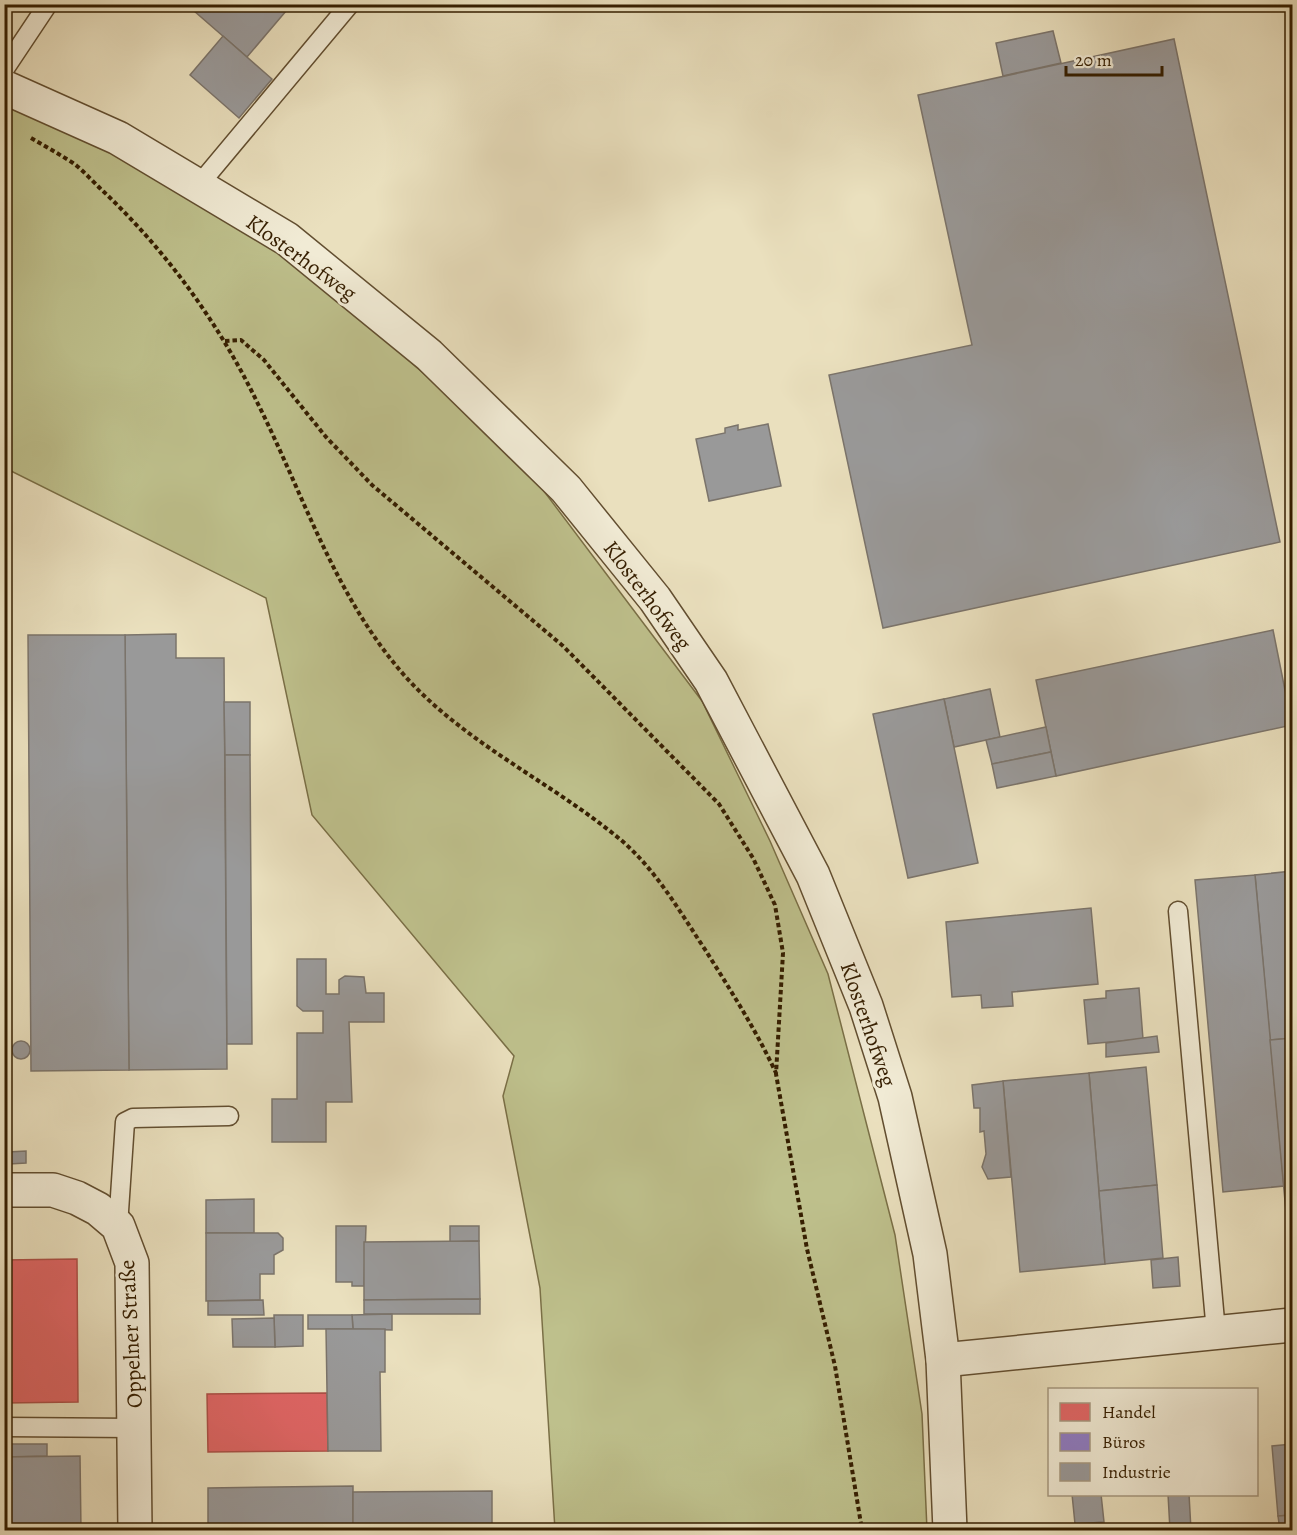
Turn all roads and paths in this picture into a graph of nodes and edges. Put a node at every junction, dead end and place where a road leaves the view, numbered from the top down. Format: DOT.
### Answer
graph roads {
  1 [pos="48,4"];
  2 [pos="350,4"];
  3 [pos="4,69"];
  4 [pos="4,87"];
  5 [pos="26,135"];
  6 [pos="198,186"];
  7 [pos="225,341"];
  8 [pos="1178,911"];
  9 [pos="776,1074"];
  10 [pos="229,1116"];
  11 [pos="4,1190"];
  12 [pos="118,1226"];
  13 [pos="1293,1324"];
  14 [pos="1216,1332"];
  15 [pos="943,1360"];
  16 [pos="4,1427"];
  17 [pos="134,1428"];
  18 [pos="135,1530"];
  19 [pos="862,1530"];
  20 [pos="950,1530"];
  1 -- 3 [label="lane"];
  2 -- 6 [label="lane"];
  4 -- 6 [label="street, Klosterhofweg"];
  5 -- 7 [label="path"];
  6 -- 15 [label="street, Klosterhofweg"];
  7 -- 9 [label="path"];
  7 -- 9 [label="path"];
  8 -- 14 [label="lane"];
  9 -- 19 [label="path"];
  10 -- 12 [label="lane"];
  11 -- 12 [label="street"];
  12 -- 17 [label="street, Oppelner Straße"];
  13 -- 14 [label="street"];
  14 -- 15 [label="street"];
  15 -- 20 [label="street, Klosterhofweg"];
  16 -- 17 [label="lane"];
  17 -- 18 [label="street, Oppelner Straße"];
}
